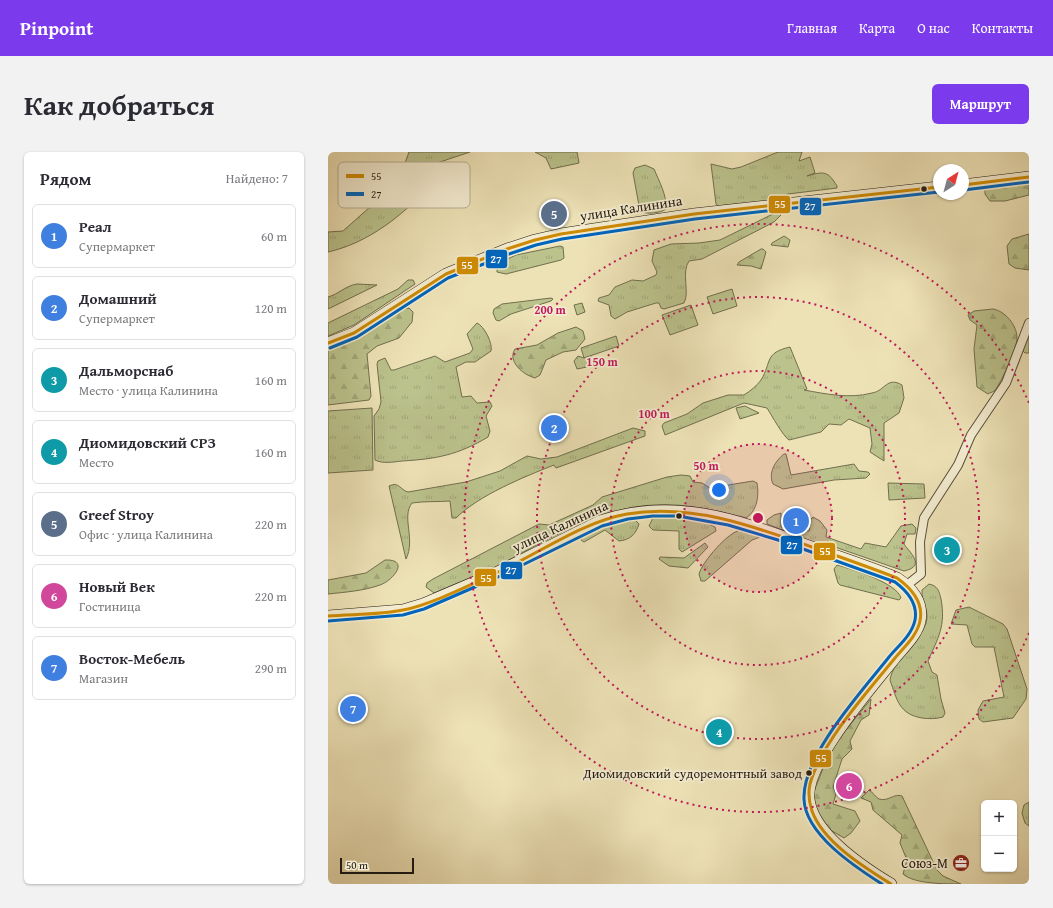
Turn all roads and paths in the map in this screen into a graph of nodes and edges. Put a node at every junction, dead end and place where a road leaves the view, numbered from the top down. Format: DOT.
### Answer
graph roads {
  1 [pos="1029,176"];
  2 [pos="969,184"];
  3 [pos="933,188"];
  4 [pos="1029,323"];
  5 [pos="328,343"];
  6 [pos="907,584"];
  7 [pos="328,616"];
  8 [pos="891,884"];
  1 -- 2 [label="main road"];
  3 -- 5 [label="main road, улица Калинина"];
  4 -- 6 [label="street"];
  6 -- 7 [label="main road, улица Калинина"];
  6 -- 8 [label="main road, улица Калинина"];
}
